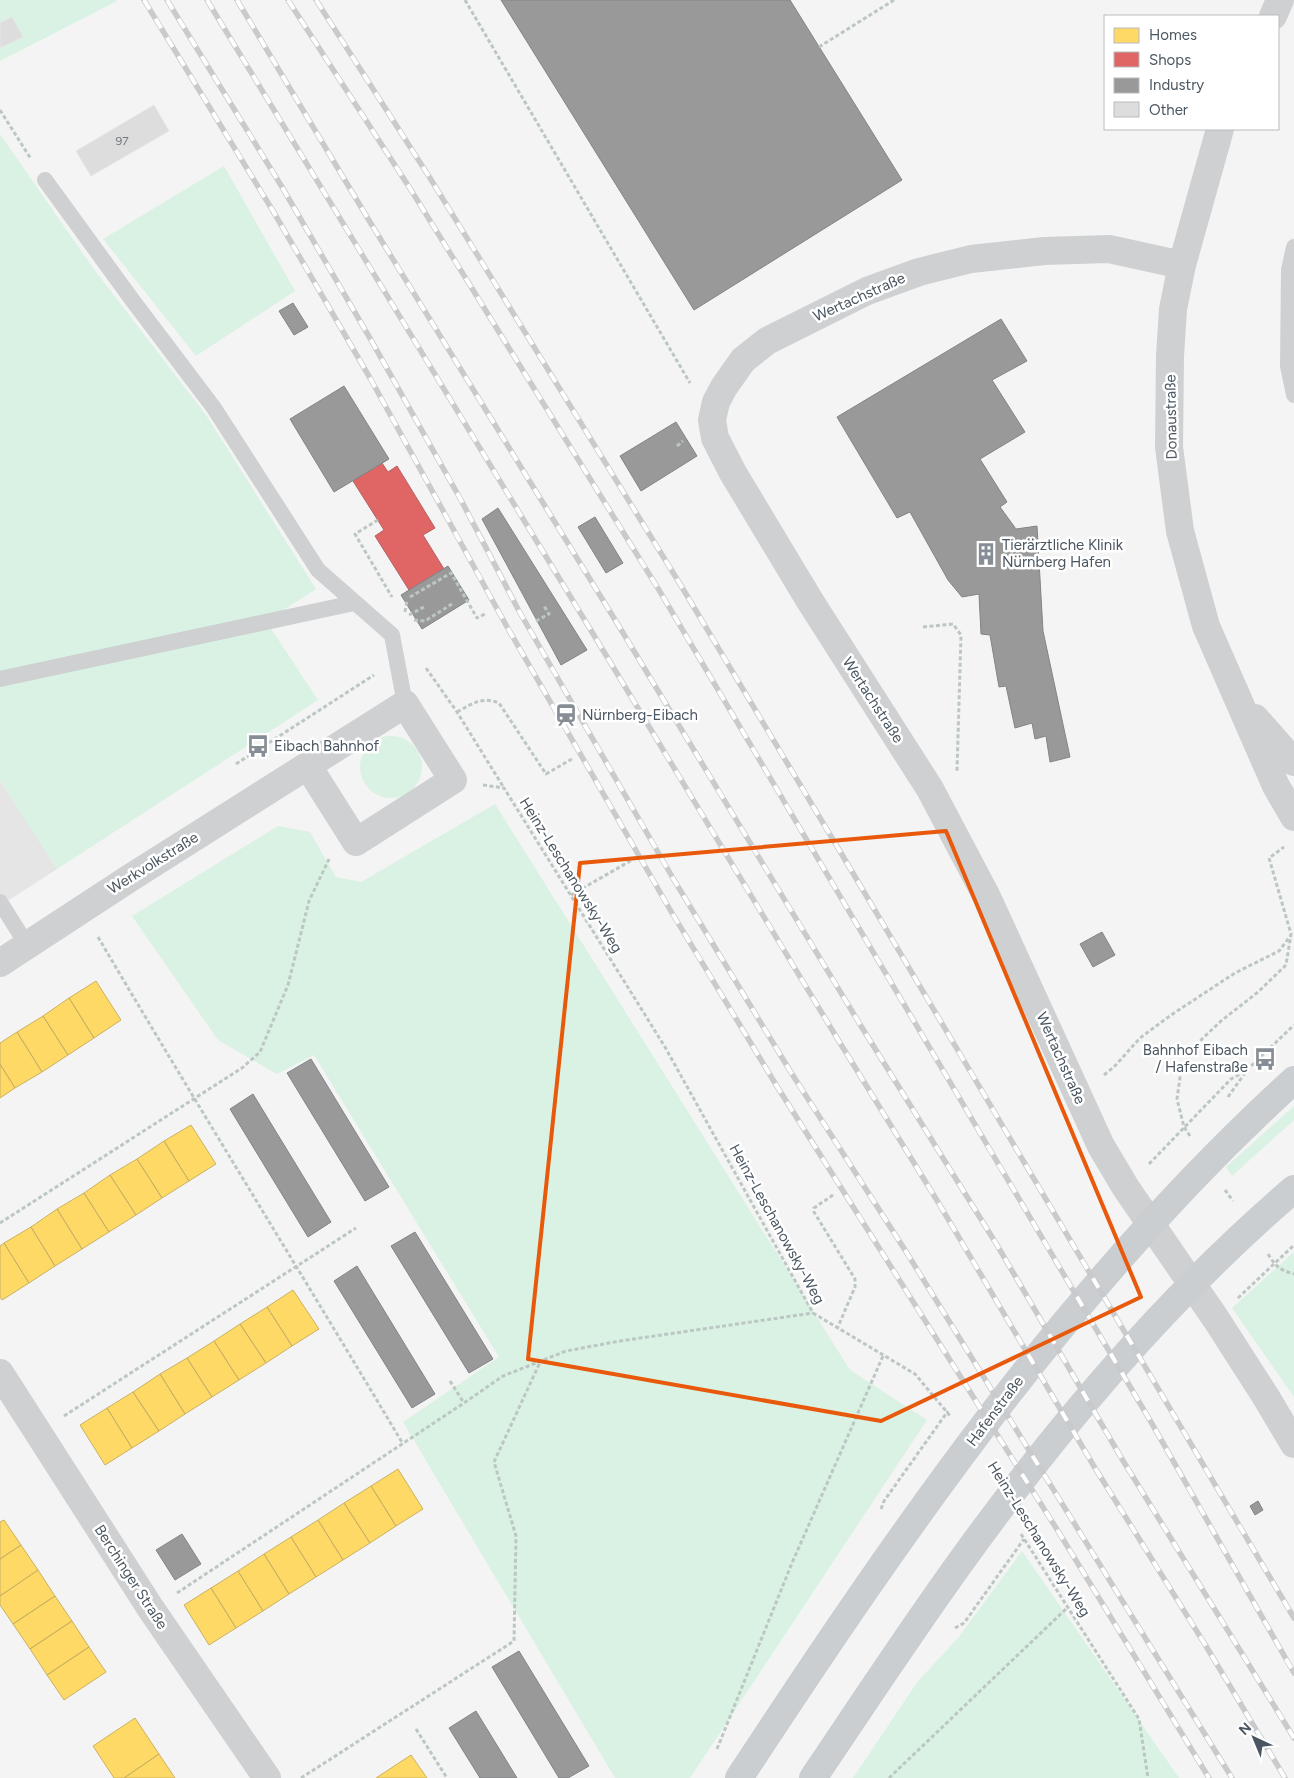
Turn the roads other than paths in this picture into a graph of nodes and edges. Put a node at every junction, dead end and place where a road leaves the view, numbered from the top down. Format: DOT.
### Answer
graph roads {
  1 [pos="1280,0"];
  2 [pos="1272,15"];
  3 [pos="1220,130"];
  4 [pos="45,180"];
  5 [pos="1294,247"];
  6 [pos="1182,265"];
  7 [pos="1291,271"];
  8 [pos="1294,395"];
  9 [pos="354,603"];
  10 [pos="0,678"];
  11 [pos="1239,700"];
  12 [pos="405,704"];
  13 [pos="1294,762"];
  14 [pos="308,766"];
  15 [pos="1294,818"];
  16 [pos="0,902"];
  17 [pos="27,945"];
  18 [pos="0,963"];
  19 [pos="1294,1080"];
  20 [pos="1294,1189"];
  21 [pos="0,1373"];
  22 [pos="1294,1444"];
  23 [pos="267,1778"];
  24 [pos="740,1778"];
  25 [pos="813,1778"];
  1 -- 2 [label="street"];
  3 -- 6 [label="street, Donaustraße"];
  4 -- 9 [label="lane"];
  5 -- 7 [label="lane"];
  6 -- 11 [label="street, Donaustraße"];
  6 -- 22 [label="street, Wertachstraße"];
  7 -- 8 [label="lane"];
  9 -- 10 [label="lane"];
  9 -- 12 [label="lane"];
  11 -- 13 [label="street, Donaustraße"];
  11 -- 15 [label="street, Donaustraße"];
  12 -- 14 [label="street, Werkvolkstraße"];
  12 -- 14 [label="street"];
  14 -- 17 [label="street, Werkvolkstraße"];
  16 -- 17 [label="lane"];
  17 -- 18 [label="street, Werkvolkstraße"];
  19 -- 24 [label="main road, Hafenstraße"];
  20 -- 25 [label="main road"];
  21 -- 23 [label="street, Berchinger Straße"];
}
